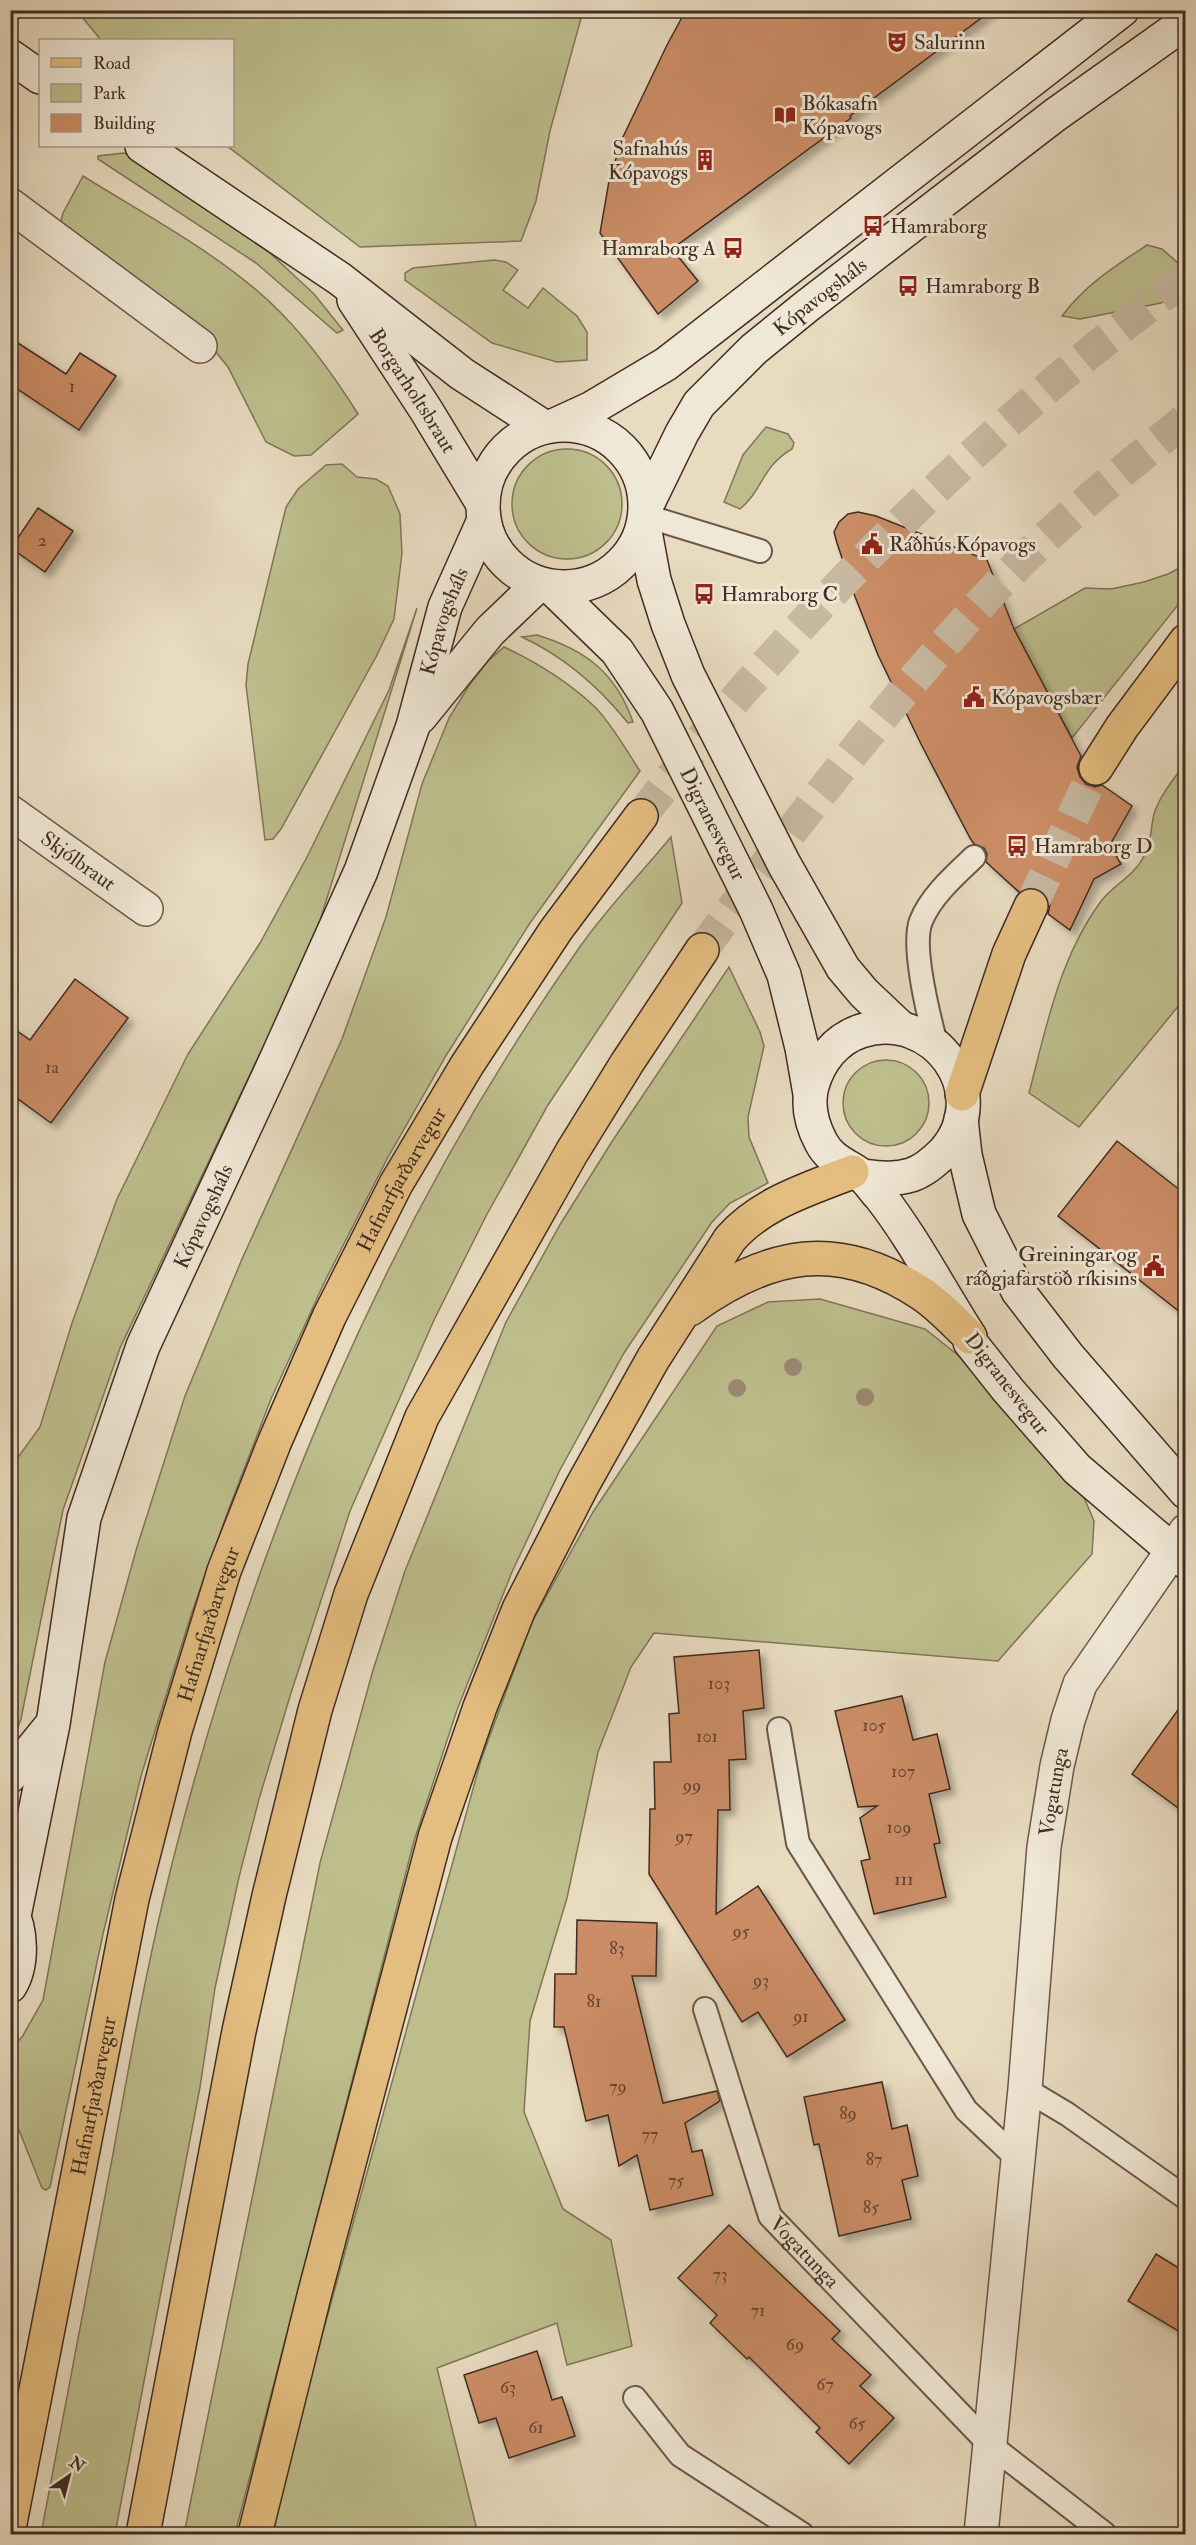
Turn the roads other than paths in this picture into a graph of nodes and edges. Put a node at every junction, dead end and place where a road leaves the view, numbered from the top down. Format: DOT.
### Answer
graph roads {
  1 [pos="1122,10"];
  2 [pos="1185,22"];
  3 [pos="10,56"];
  4 [pos="39,76"];
  5 [pos="143,147"];
  6 [pos="10,205"];
  7 [pos="340,279"];
  8 [pos="200,346"];
  9 [pos="550,426"];
  10 [pos="483,512"];
  11 [pos="645,516"];
  12 [pos="760,551"];
  13 [pos="545,586"];
  14 [pos="1185,641"];
  15 [pos="413,726"];
  16 [pos="1092,765"];
  17 [pos="10,812"];
  18 [pos="641,816"];
  19 [pos="974,857"];
  20 [pos="1031,906"];
  21 [pos="146,909"];
  22 [pos="702,950"];
  23 [pos="900,1027"];
  24 [pos="936,1044"];
  25 [pos="810,1094"];
  26 [pos="962,1107"];
  27 [pos="857,1174"];
  28 [pos="679,1317"];
  29 [pos="970,1338"];
  30 [pos="1185,1492"];
  31 [pos="1181,1548"];
  32 [pos="53,1724"];
  33 [pos="778,1729"];
  34 [pos="10,1776"];
  35 [pos="12,1913"];
  36 [pos="10,1986"];
  37 [pos="705,2009"];
  38 [pos="1025,2089"];
  39 [pos="1018,2159"];
  40 [pos="1185,2198"];
  41 [pos="10,2394"];
  42 [pos="635,2398"];
  43 [pos="989,2444"];
  44 [pos="12,2514"];
  45 [pos="143,2535"];
  46 [pos="255,2535"];
  47 [pos="802,2535"];
  48 [pos="981,2535"];
  49 [pos="1105,2535"];
  1 -- 9 [label="street, Kópavogsháls"];
  2 -- 11 [label="street, Kópavogsháls"];
  3 -- 4 [label="street"];
  5 -- 7 [label="street, Borgarholtsbraut"];
  6 -- 8 [label="street"];
  7 -- 9 [label="street, Borgarholtsbraut"];
  7 -- 10 [label="street, Borgarholtsbraut"];
  9 -- 10 [label="street"];
  9 -- 11 [label="street"];
  10 -- 13 [label="street"];
  10 -- 15 [label="street, Kópavogsháls"];
  11 -- 12 [label="lane"];
  11 -- 13 [label="street"];
  11 -- 23 [label="street"];
  13 -- 15 [label="street, Kópavogsháls"];
  13 -- 25 [label="street, Digranesvegur"];
  14 -- 16 [label="main road"];
  15 -- 32 [label="street, Kópavogsháls"];
  17 -- 21 [label="street, Skjólbraut"];
  18 -- 44 [label="main road, Hafnarfjarðarvegur"];
  19 -- 24 [label="lane"];
  20 -- 26 [label="main road"];
  22 -- 45 [label="main road"];
  23 -- 24 [label="street"];
  23 -- 25 [label="street"];
  24 -- 26 [label="street"];
  25 -- 27 [label="street"];
  26 -- 27 [label="street"];
  26 -- 30 [label="street"];
  27 -- 28 [label="main road"];
  27 -- 29 [label="street, Digranesvegur"];
  28 -- 29 [label="main road"];
  28 -- 46 [label="main road"];
  29 -- 31 [label="street, Digranesvegur"];
  31 -- 38 [label="street, Vogatunga"];
  32 -- 34 [label="street"];
  32 -- 35 [label="street, Kópavogsháls"];
  33 -- 39 [label="lane"];
  35 -- 36 [label="street"];
  37 -- 43 [label="lane, Vogatunga"];
  38 -- 39 [label="street, Vogatunga"];
  38 -- 40 [label="lane"];
  39 -- 43 [label="street, Vogatunga"];
  41 -- 44 [label="main road"];
  42 -- 47 [label="lane"];
  43 -- 48 [label="street, Vogatunga"];
  43 -- 49 [label="lane, Vogatunga"];
}
